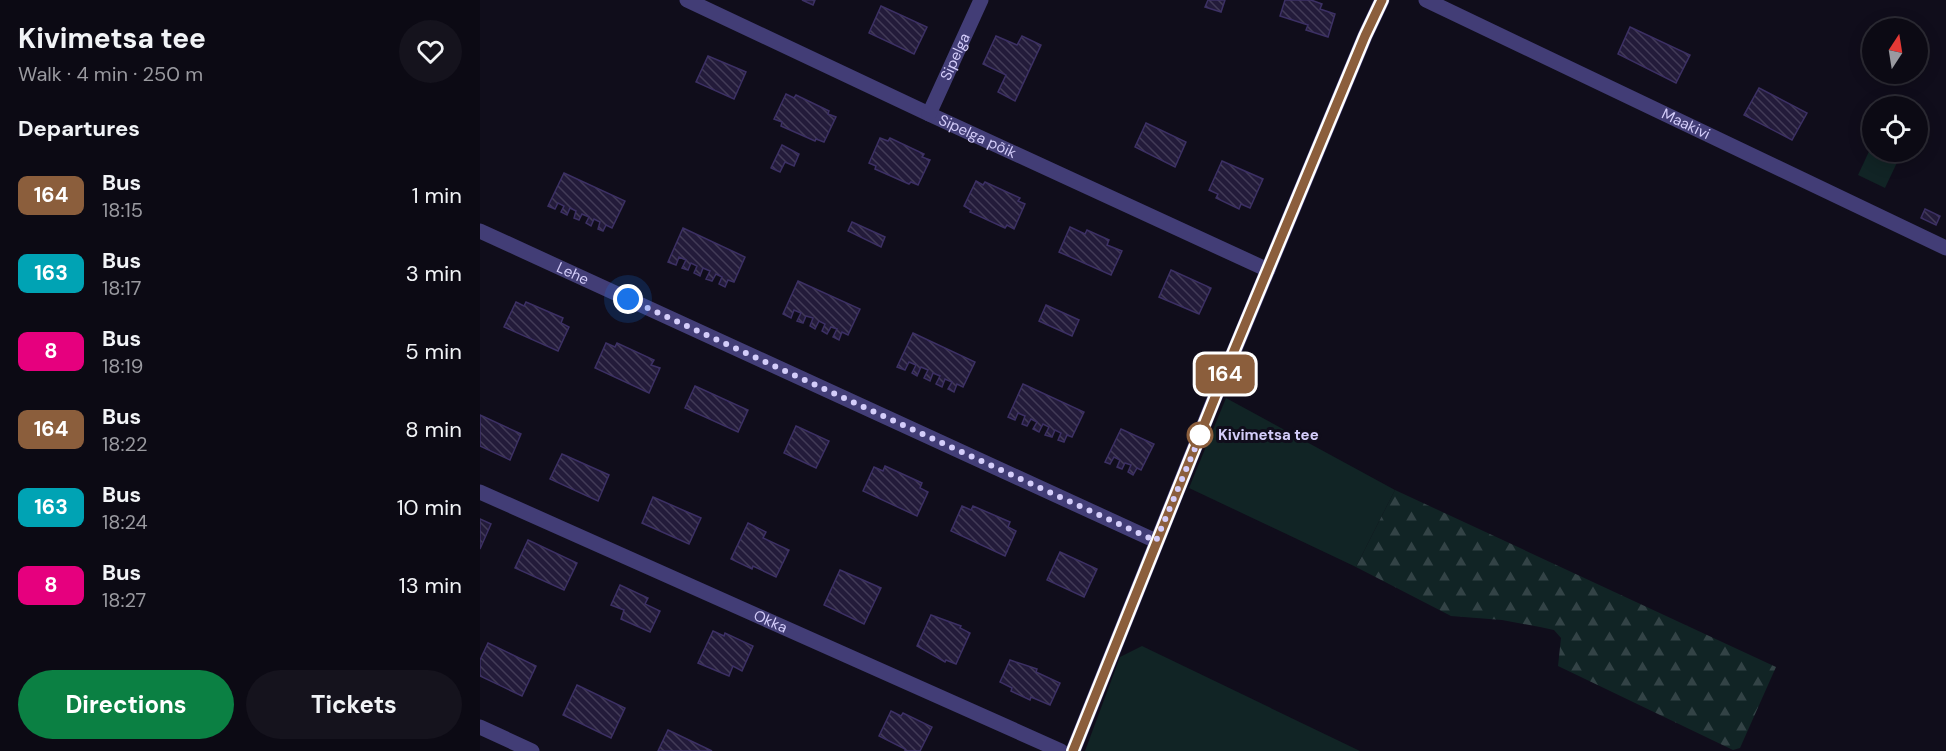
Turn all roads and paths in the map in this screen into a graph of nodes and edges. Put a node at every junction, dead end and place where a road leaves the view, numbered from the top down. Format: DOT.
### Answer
graph roads {
  1 [pos="687,0"];
  2 [pos="981,0"];
  3 [pos="1382,0"];
  4 [pos="1426,0"];
  5 [pos="929,114"];
  6 [pos="480,231"];
  7 [pos="1946,248"];
  8 [pos="1268,270"];
  9 [pos="480,492"];
  10 [pos="1156,541"];
  11 [pos="480,727"];
  12 [pos="532,751"];
  13 [pos="1061,751"];
  14 [pos="1073,751"];
  1 -- 5 [label="street, Sipelga põik"];
  2 -- 5 [label="street, Sipelga"];
  3 -- 8 [label="street"];
  4 -- 7 [label="street, Maakivi"];
  5 -- 8 [label="street, Sipelga põik"];
  6 -- 10 [label="street, Lehe"];
  8 -- 10 [label="street"];
  9 -- 13 [label="street, Okka"];
  10 -- 14 [label="street"];
  11 -- 12 [label="street"];
}
